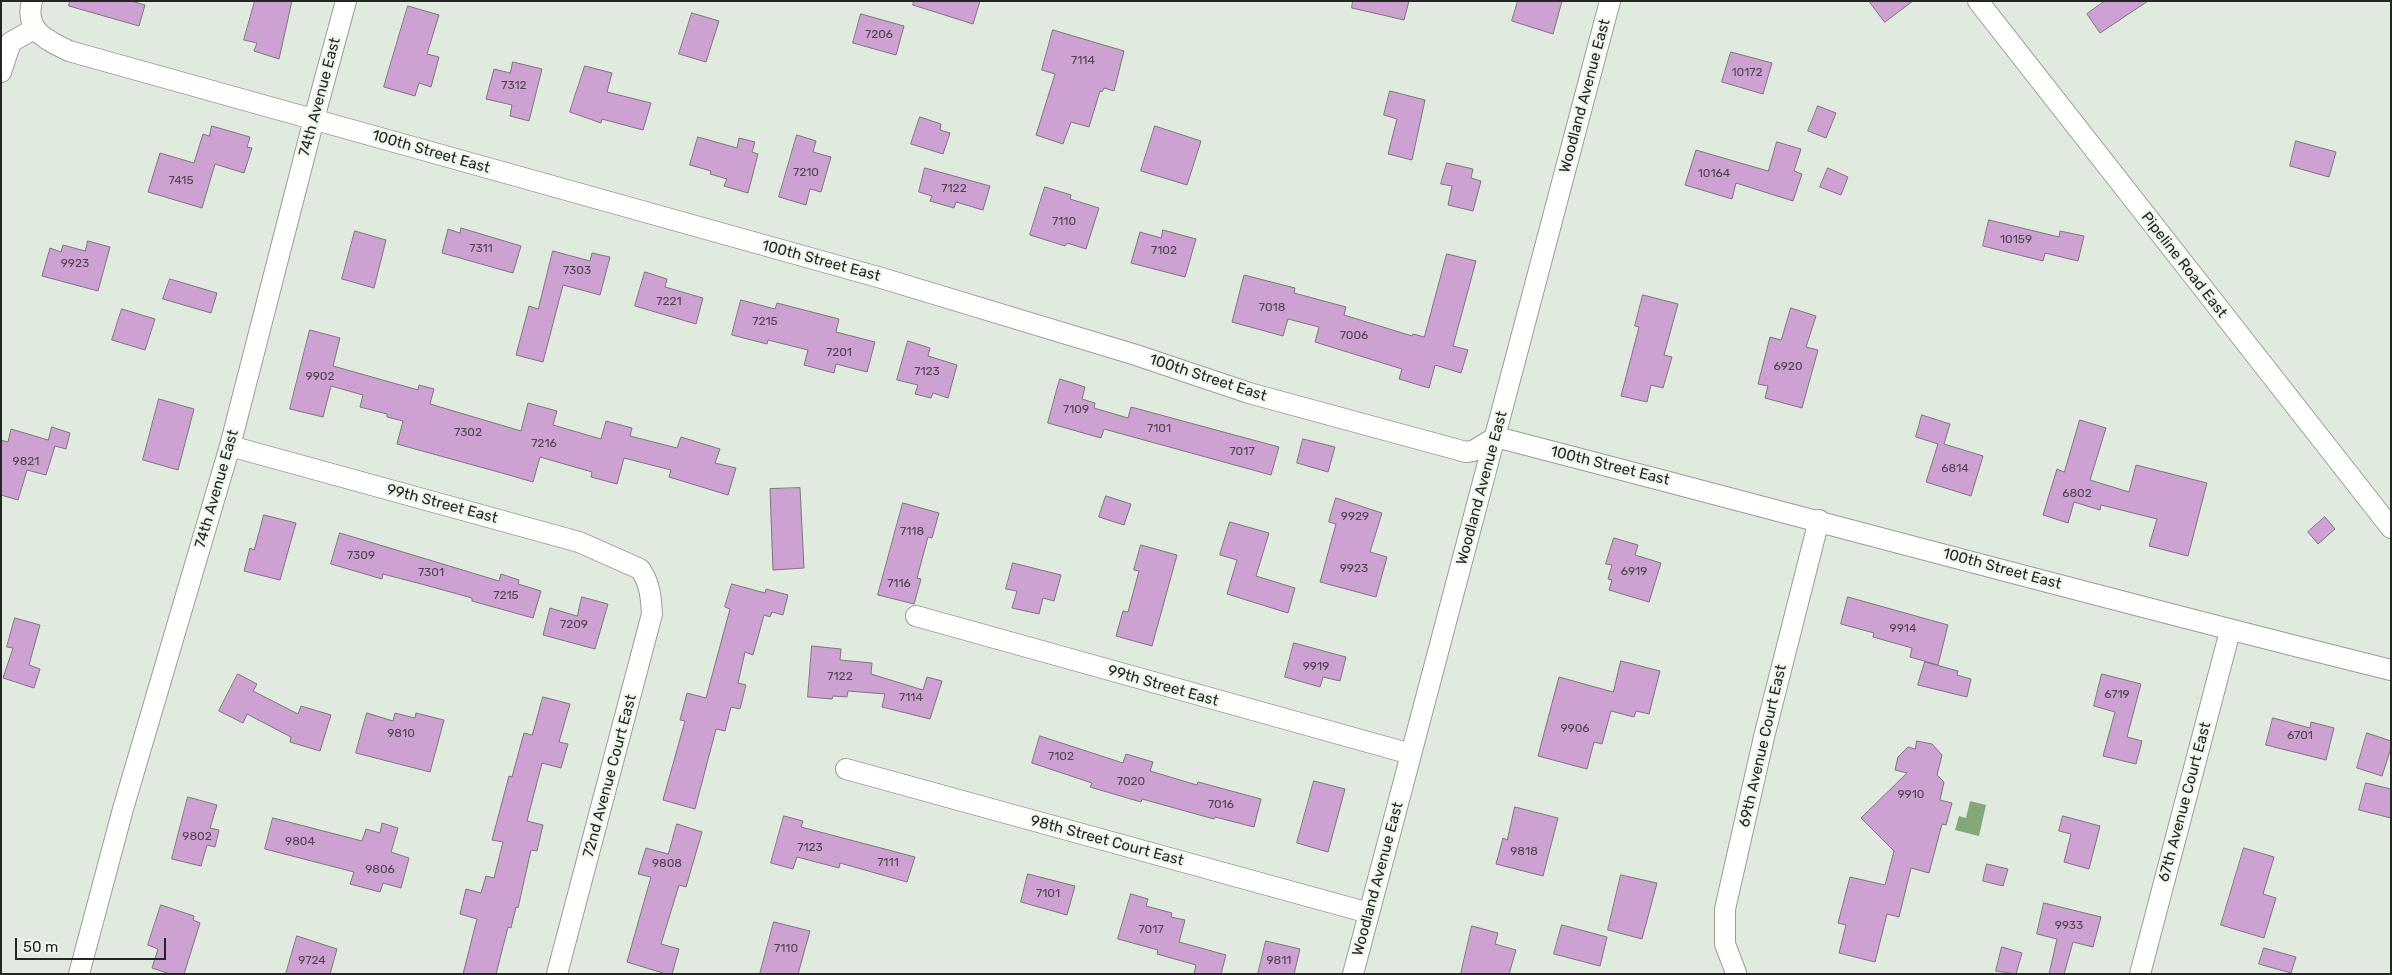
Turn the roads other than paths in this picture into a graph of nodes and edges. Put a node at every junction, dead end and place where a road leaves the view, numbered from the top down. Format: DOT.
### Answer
graph roads {
  1 [pos="32,1"];
  2 [pos="346,1"];
  3 [pos="1610,1"];
  4 [pos="1978,1"];
  5 [pos="34,29"];
  6 [pos="1,72"];
  7 [pos="314,119"];
  8 [pos="1496,437"];
  9 [pos="230,446"];
  10 [pos="1819,520"];
  11 [pos="2391,528"];
  12 [pos="646,578"];
  13 [pos="916,616"];
  14 [pos="2230,630"];
  15 [pos="2391,670"];
  16 [pos="1411,754"];
  17 [pos="846,769"];
  18 [pos="1369,913"];
  19 [pos="1736,973"];
  20 [pos="79,974"];
  21 [pos="557,974"];
  22 [pos="1353,974"];
  23 [pos="2140,974"];
  1 -- 5 [label="street"];
  2 -- 7 [label="street, 74th Avenue East"];
  3 -- 8 [label="street, Woodland Avenue East"];
  4 -- 11 [label="street, Pipeline Road East"];
  5 -- 6 [label="street"];
  5 -- 7 [label="street, 100th Street East"];
  7 -- 8 [label="street, 100th Street East"];
  7 -- 9 [label="street, 74th Avenue East"];
  8 -- 10 [label="street, 100th Street East"];
  8 -- 16 [label="street, Woodland Avenue East"];
  9 -- 12 [label="street, 99th Street East"];
  9 -- 20 [label="street, 74th Avenue East"];
  10 -- 14 [label="street, 100th Street East"];
  10 -- 19 [label="street, 69th Avenue Court East"];
  12 -- 21 [label="street, 72nd Avenue Court East"];
  13 -- 16 [label="street, 99th Street East"];
  14 -- 15 [label="street, 100th Street East"];
  14 -- 23 [label="street, 67th Avenue Court East"];
  16 -- 18 [label="street, Woodland Avenue East"];
  17 -- 18 [label="street, 98th Street Court East"];
  18 -- 22 [label="street, Woodland Avenue East"];
}
